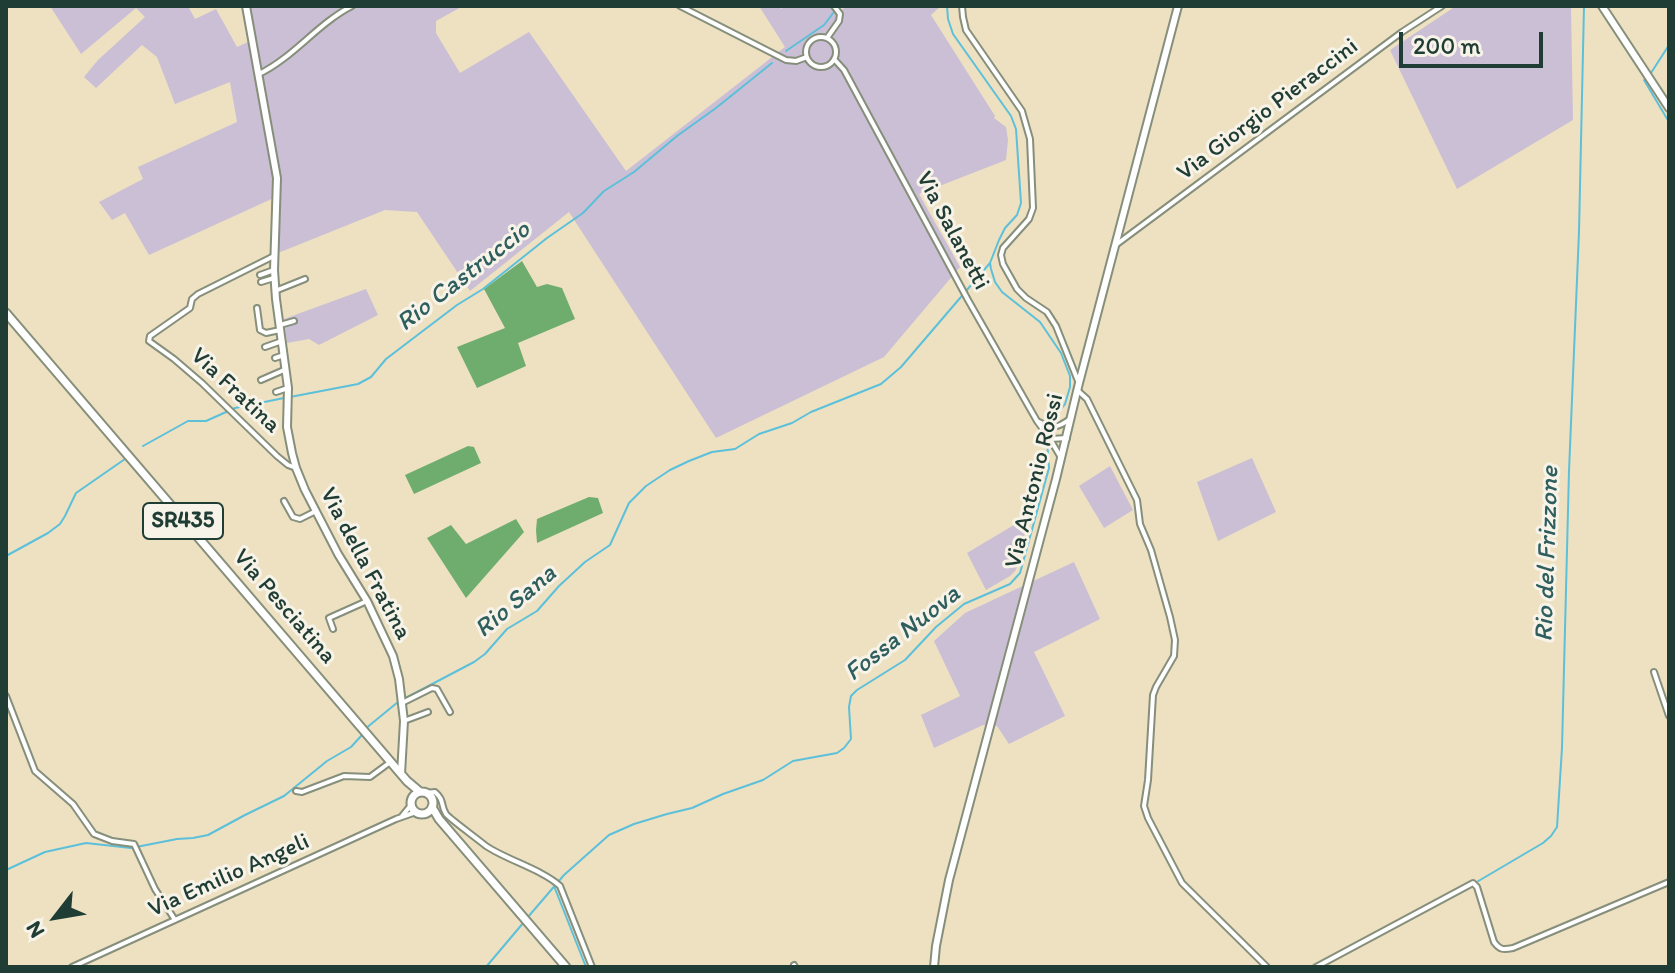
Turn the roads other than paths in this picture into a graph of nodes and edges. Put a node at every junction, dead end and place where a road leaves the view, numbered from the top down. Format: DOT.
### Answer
graph roads {
  1 [pos="246,6"];
  2 [pos="352,6"];
  3 [pos="680,6"];
  4 [pos="962,6"];
  5 [pos="1178,6"];
  6 [pos="1442,6"];
  7 [pos="1602,6"];
  8 [pos="836,9"];
  9 [pos="827,39"];
  10 [pos="807,57"];
  11 [pos="834,59"];
  12 [pos="259,74"];
  13 [pos="1669,108"];
  14 [pos="1117,244"];
  15 [pos="274,256"];
  16 [pos="274,274"];
  17 [pos="260,275"];
  18 [pos="305,279"];
  19 [pos="261,282"];
  20 [pos="275,291"];
  21 [pos="257,308"];
  22 [pos="6,313"];
  23 [pos="294,321"];
  24 [pos="280,327"];
  25 [pos="282,341"];
  26 [pos="265,347"];
  27 [pos="284,355"];
  28 [pos="275,358"];
  29 [pos="286,369"];
  30 [pos="261,380"];
  31 [pos="1078,387"];
  32 [pos="276,392"];
  33 [pos="288,394"];
  34 [pos="1071,417"];
  35 [pos="1037,421"];
  36 [pos="1054,428"];
  37 [pos="1067,438"];
  38 [pos="1050,439"];
  39 [pos="1061,460"];
  40 [pos="296,468"];
  41 [pos="284,501"];
  42 [pos="316,511"];
  43 [pos="367,601"];
  44 [pos="333,629"];
  45 [pos="1654,672"];
  46 [pos="6,696"];
  47 [pos="402,700"];
  48 [pos="428,712"];
  49 [pos="450,712"];
  50 [pos="1669,716"];
  51 [pos="404,721"];
  52 [pos="390,762"];
  53 [pos="404,778"];
  54 [pos="296,791"];
  55 [pos="423,793"];
  56 [pos="441,798"];
  57 [pos="413,805"];
  58 [pos="431,807"];
  59 [pos="1669,882"];
  60 [pos="175,920"];
  61 [pos="72,967"];
  62 [pos="566,967"];
  63 [pos="592,967"];
  64 [pos="934,967"];
  65 [pos="1267,967"];
  66 [pos="1316,967"];
  1 -- 12 [label="main road, Via della Fratina"];
  2 -- 12 [label="street"];
  3 -- 10 [label="street"];
  4 -- 31 [label="street"];
  5 -- 14 [label="main road, Via Antonio Rossi"];
  6 -- 14 [label="street, Via Giorgio Pieraccini"];
  7 -- 13 [label="main road"];
  8 -- 9 [label="street"];
  9 -- 10 [label="street"];
  9 -- 11 [label="street"];
  10 -- 11 [label="street"];
  11 -- 35 [label="street, Via Salanetti"];
  12 -- 15 [label="main road, Via della Fratina"];
  14 -- 31 [label="main road, Via Antonio Rossi"];
  15 -- 16 [label="main road, Via della Fratina"];
  15 -- 40 [label="street, Via Fratina"];
  16 -- 17 [label="street"];
  16 -- 19 [label="street"];
  16 -- 20 [label="main road, Via della Fratina"];
  18 -- 20 [label="street"];
  20 -- 24 [label="main road, Via della Fratina"];
  21 -- 24 [label="street"];
  22 -- 52 [label="main road, Via Pesciatina / SR435"];
  23 -- 24 [label="street"];
  24 -- 25 [label="main road, Via della Fratina"];
  25 -- 26 [label="street"];
  25 -- 27 [label="main road, Via della Fratina"];
  27 -- 28 [label="street"];
  27 -- 29 [label="main road, Via della Fratina"];
  29 -- 30 [label="street"];
  29 -- 33 [label="main road, Via della Fratina"];
  31 -- 34 [label="main road, Via Antonio Rossi"];
  31 -- 65 [label="street"];
  32 -- 33 [label="street"];
  33 -- 40 [label="main road, Via della Fratina"];
  34 -- 36 [label="street"];
  34 -- 37 [label="main road, Via Antonio Rossi"];
  35 -- 36 [label="street"];
  35 -- 38 [label="street, Via Salanetti"];
  36 -- 37 [label="street"];
  37 -- 38 [label="street"];
  37 -- 39 [label="main road, Via Antonio Rossi"];
  38 -- 39 [label="street, Via Salanetti"];
  39 -- 64 [label="main road, Via Antonio Rossi"];
  40 -- 42 [label="main road, Via della Fratina"];
  41 -- 42 [label="street"];
  42 -- 43 [label="main road, Via della Fratina"];
  43 -- 44 [label="street"];
  43 -- 47 [label="main road, Via della Fratina"];
  45 -- 50 [label="street"];
  46 -- 60 [label="street"];
  47 -- 49 [label="street"];
  47 -- 51 [label="main road, Via della Fratina"];
  48 -- 51 [label="street"];
  51 -- 53 [label="main road, Via della Fratina"];
  52 -- 53 [label="main road, Via Pesciatina / SR435"];
  52 -- 54 [label="street"];
  53 -- 55 [label="main road, Via Pesciatina / SR435"];
  53 -- 57 [label="main road, Via Pesciatina / SR435"];
  55 -- 56 [label="street"];
  55 -- 57 [label="main road"];
  55 -- 58 [label="main road, Via Pesciatina / SR435"];
  56 -- 58 [label="street"];
  56 -- 63 [label="street"];
  57 -- 58 [label="main road, Via Pesciatina / SR435"];
  57 -- 60 [label="street, Via Emilio Angeli"];
  58 -- 62 [label="main road, Via Pesciatina / SR435"];
  59 -- 66 [label="street"];
  60 -- 61 [label="street, Via Emilio Angeli"];
}
